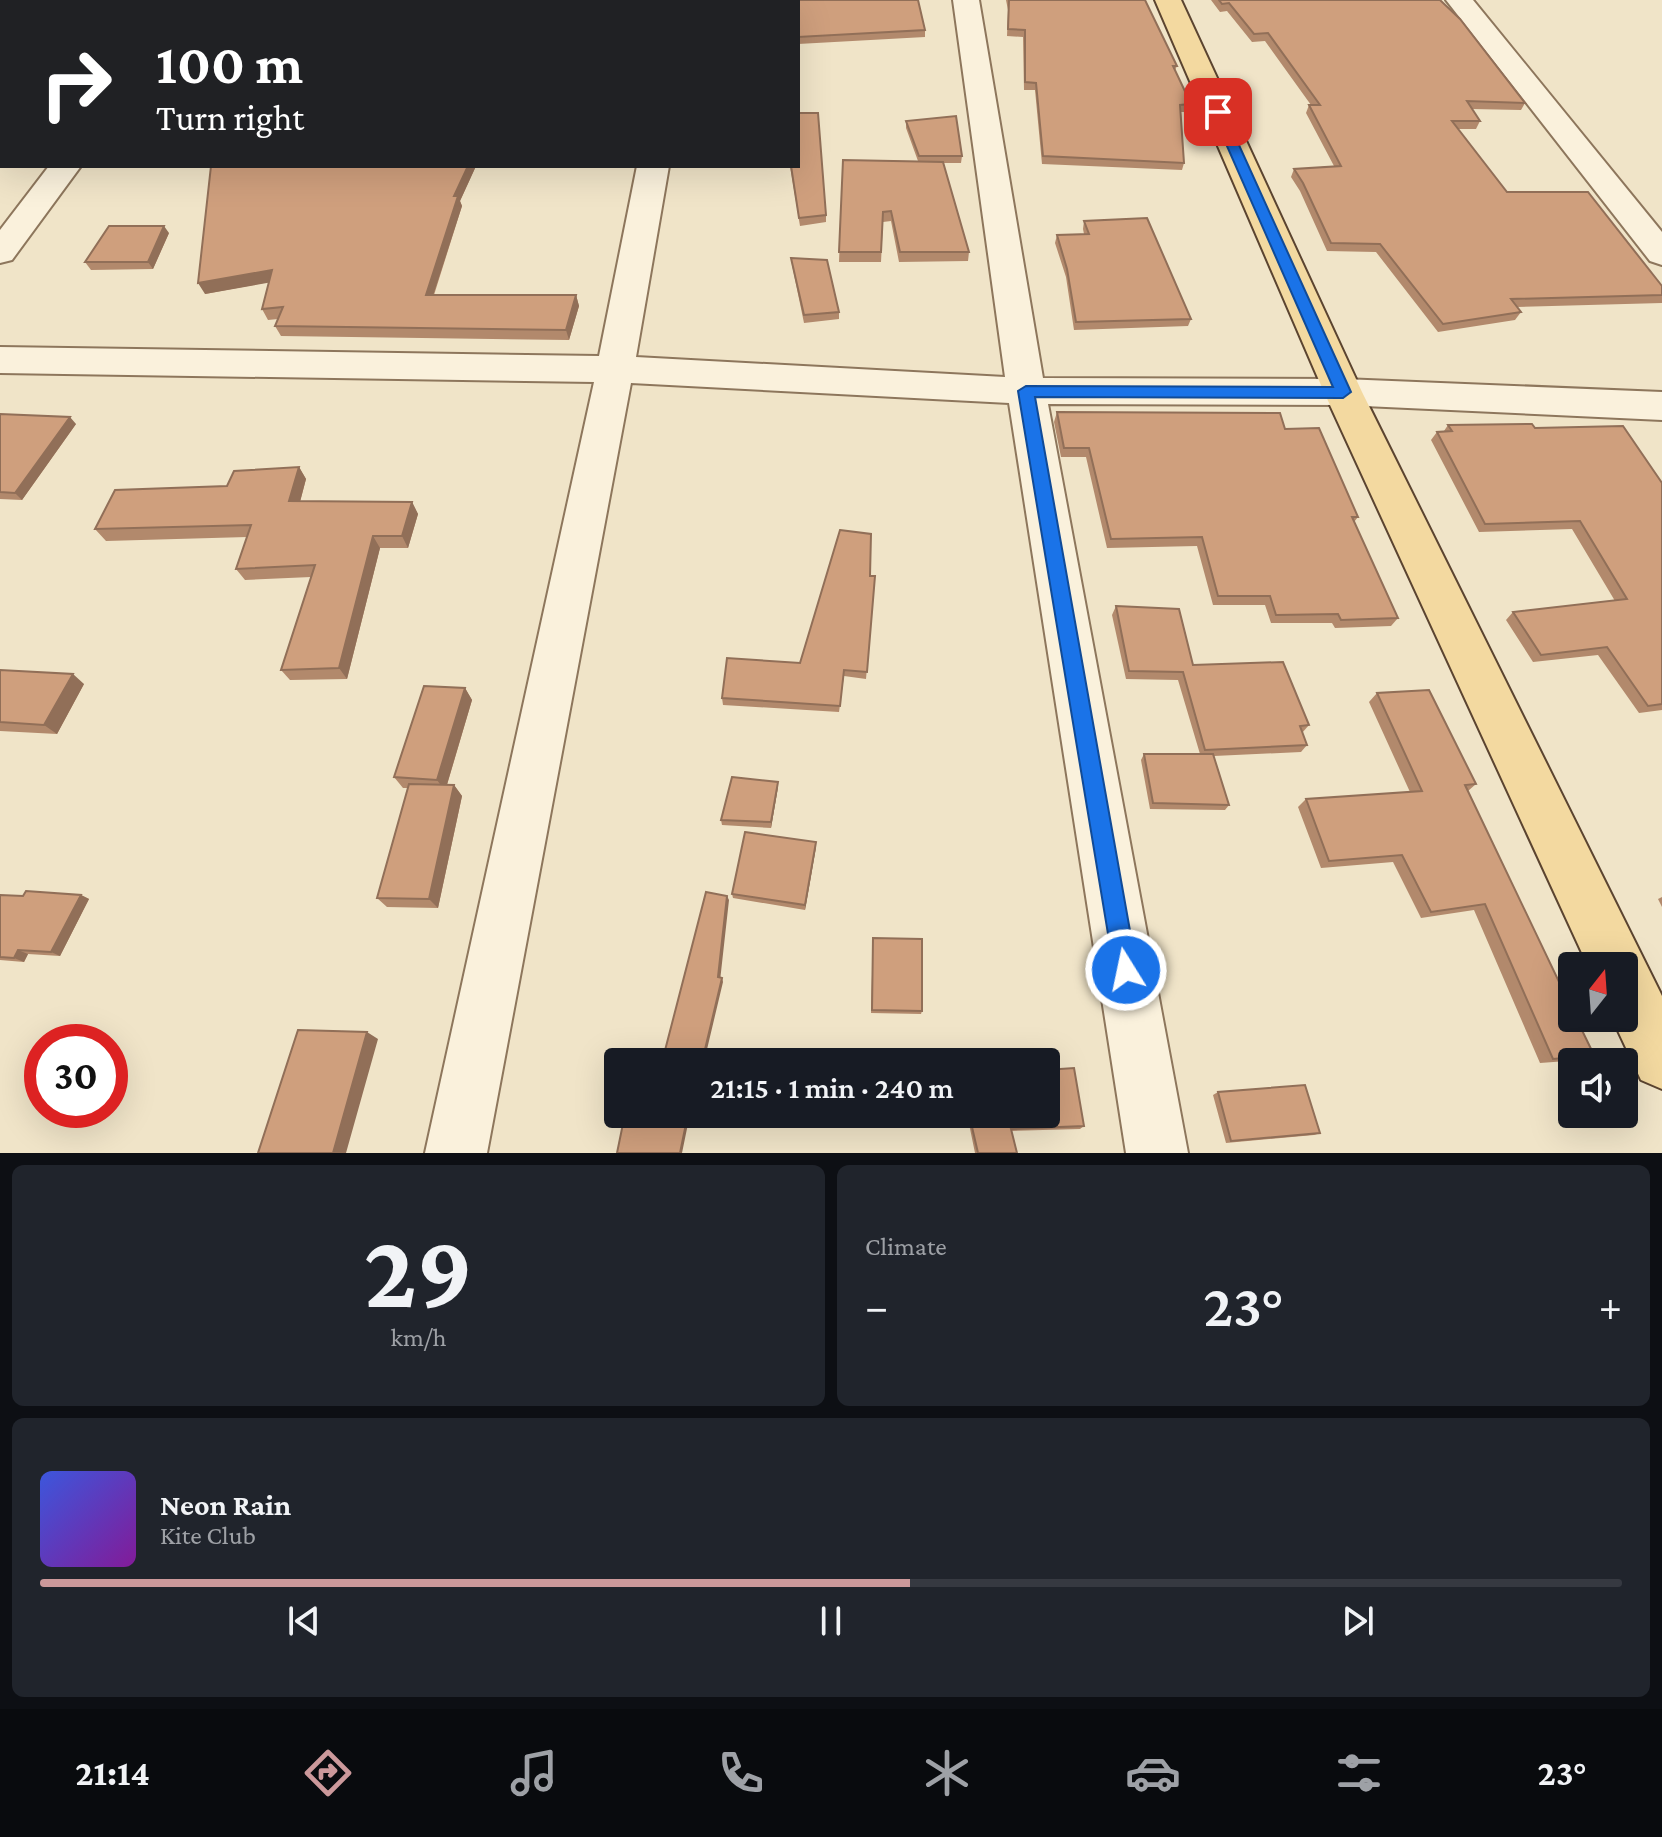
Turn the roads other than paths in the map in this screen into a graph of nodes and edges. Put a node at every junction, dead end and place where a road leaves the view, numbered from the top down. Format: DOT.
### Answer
graph roads {
  1 [pos="966,0"];
  2 [pos="1168,0"];
  3 [pos="1459,0"];
  4 [pos="64,168"];
  5 [pos="653,168"];
  6 [pos="0,253"];
  7 [pos="1662,254"];
  8 [pos="0,360"];
  9 [pos="615,369"];
  10 [pos="1026,391"];
  11 [pos="1343,392"];
  12 [pos="1662,406"];
  13 [pos="1610,952"];
  14 [pos="1638,1009"];
  15 [pos="1662,1059"];
  16 [pos="456,1153"];
  17 [pos="1157,1153"];
  1 -- 10 [label="street"];
  2 -- 11 [label="main road"];
  3 -- 7 [label="street"];
  4 -- 6 [label="street"];
  5 -- 9 [label="street"];
  8 -- 9 [label="street"];
  9 -- 10 [label="street"];
  9 -- 16 [label="street"];
  10 -- 11 [label="street"];
  10 -- 17 [label="street"];
  11 -- 12 [label="street"];
  11 -- 13 [label="main road"];
  14 -- 15 [label="main road"];
}
